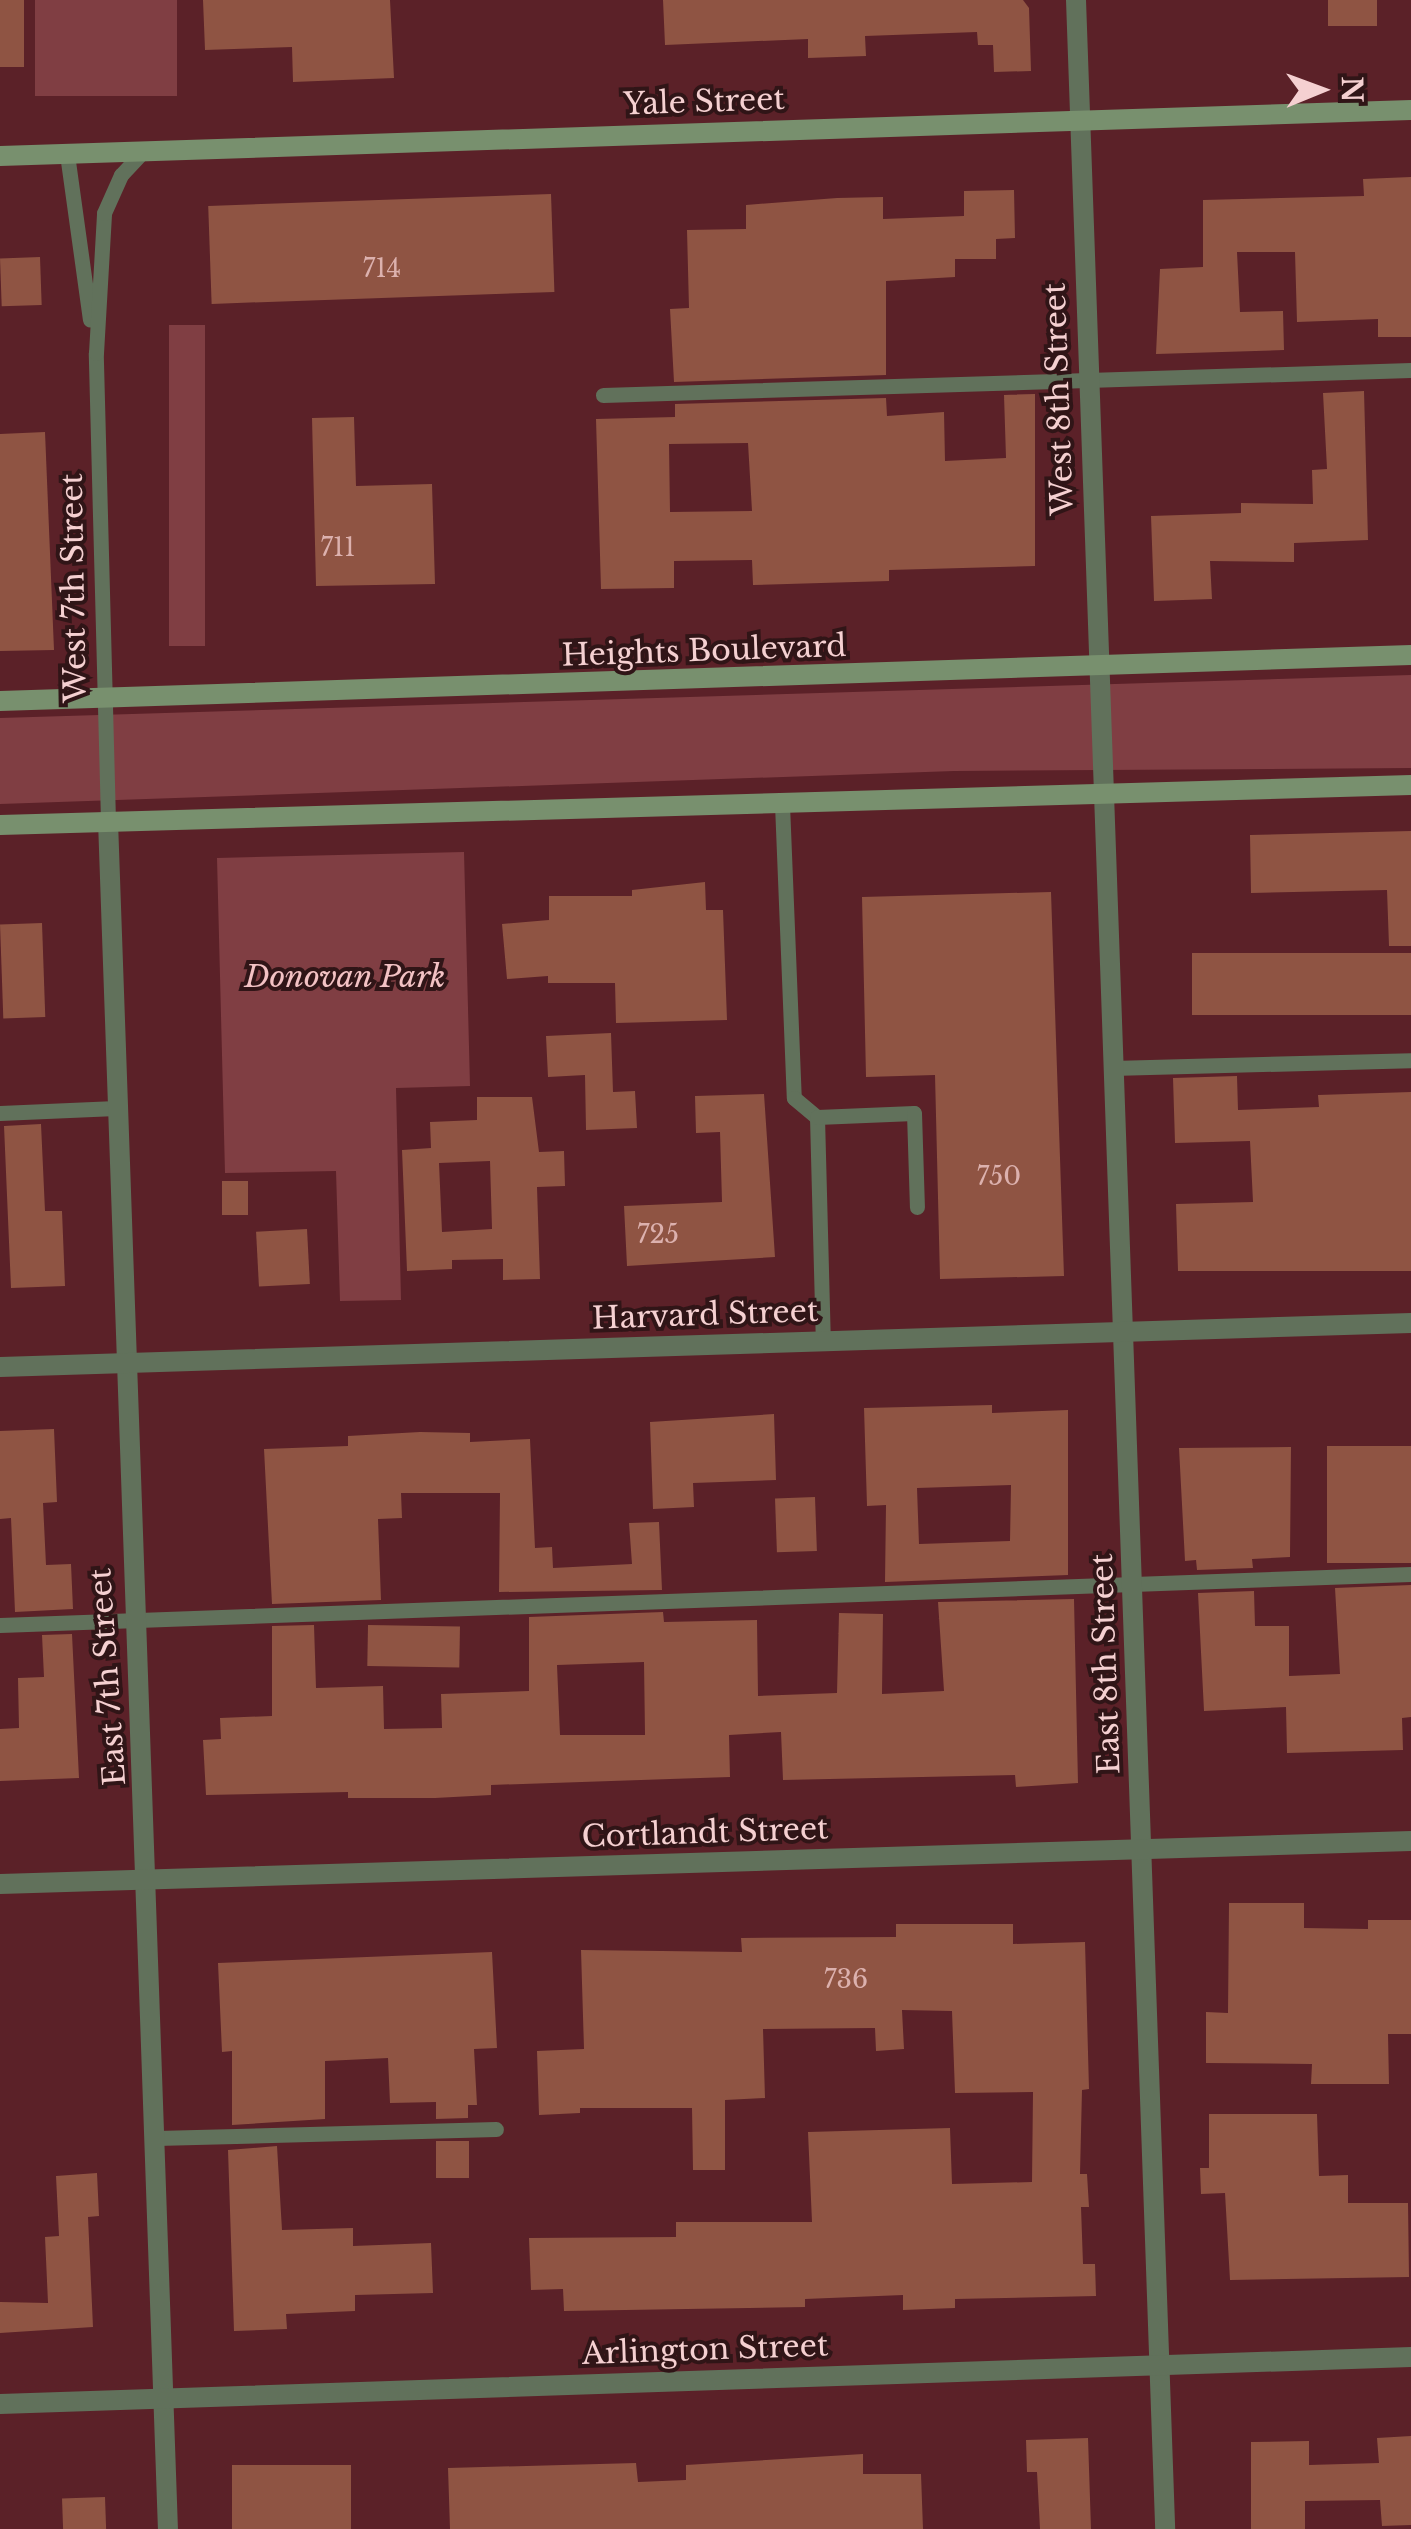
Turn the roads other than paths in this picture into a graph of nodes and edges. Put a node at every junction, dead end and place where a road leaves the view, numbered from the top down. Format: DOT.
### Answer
graph roads {
  1 [pos="1076,0"];
  2 [pos="1411,110"];
  3 [pos="1080,119"];
  4 [pos="143,151"];
  5 [pos="67,154"];
  6 [pos="0,156"];
  7 [pos="96,353"];
  8 [pos="1411,370"];
  9 [pos="1088,380"];
  10 [pos="603,394"];
  11 [pos="1411,655"];
  12 [pos="1098,666"];
  13 [pos="104,697"];
  14 [pos="0,701"];
  15 [pos="1411,786"];
  16 [pos="1102,796"];
  17 [pos="782,804"];
  18 [pos="108,821"];
  19 [pos="0,825"];
  20 [pos="1411,1060"];
  21 [pos="1112,1068"];
  22 [pos="116,1108"];
  23 [pos="0,1113"];
  24 [pos="817,1118"];
  25 [pos="917,1206"];
  26 [pos="1411,1323"];
  27 [pos="1123,1332"];
  28 [pos="823,1342"];
  29 [pos="124,1363"];
  30 [pos="0,1367"];
  31 [pos="1411,1574"];
  32 [pos="1132,1583"];
  33 [pos="132,1620"];
  34 [pos="0,1625"];
  35 [pos="1411,1841"];
  36 [pos="1143,1851"];
  37 [pos="148,1879"];
  38 [pos="0,1884"];
  39 [pos="496,2129"];
  40 [pos="156,2138"];
  41 [pos="1411,2357"];
  42 [pos="1159,2366"];
  43 [pos="165,2396"];
  44 [pos="0,2404"];
  45 [pos="168,2529"];
  46 [pos="1164,2529"];
  1 -- 3 [label="street, West 8th Street"];
  2 -- 3 [label="main road, Yale Street"];
  3 -- 4 [label="main road, Yale Street"];
  3 -- 9 [label="street, West 8th Street"];
  4 -- 5 [label="main road, Yale Street"];
  4 -- 7 [label="lane, West 7th Street"];
  5 -- 6 [label="main road, Yale Street"];
  5 -- 7 [label="lane, West 7th Street"];
  7 -- 13 [label="lane, West 7th Street"];
  8 -- 9 [label="lane"];
  9 -- 10 [label="lane"];
  9 -- 12 [label="street, West 8th Street"];
  11 -- 12 [label="main road, Heights Boulevard"];
  12 -- 13 [label="main road, Heights Boulevard"];
  12 -- 16 [label="street, West 8th Street"];
  13 -- 14 [label="main road, Heights Boulevard"];
  13 -- 18 [label="lane, West 7th Street"];
  15 -- 16 [label="main road"];
  16 -- 17 [label="main road"];
  16 -- 21 [label="street, East 8th Street"];
  17 -- 18 [label="main road"];
  17 -- 24 [label="lane"];
  18 -- 19 [label="main road"];
  18 -- 22 [label="street, East 7th Street"];
  20 -- 21 [label="lane"];
  21 -- 27 [label="street, East 8th Street"];
  22 -- 23 [label="lane"];
  22 -- 29 [label="street, East 7th Street"];
  24 -- 25 [label="lane"];
  24 -- 28 [label="lane"];
  26 -- 27 [label="street, Harvard Street"];
  27 -- 28 [label="street, Harvard Street"];
  27 -- 32 [label="street, East 8th Street"];
  28 -- 29 [label="street, Harvard Street"];
  29 -- 30 [label="street, Harvard Street"];
  29 -- 33 [label="street, East 7th Street"];
  31 -- 32 [label="lane"];
  32 -- 33 [label="lane"];
  32 -- 36 [label="street, East 8th Street"];
  33 -- 34 [label="lane"];
  33 -- 37 [label="street, East 7th Street"];
  35 -- 36 [label="street, Cortlandt Street"];
  36 -- 37 [label="street, Cortlandt Street"];
  36 -- 42 [label="street, East 8th Street"];
  37 -- 38 [label="street, Cortlandt Street"];
  37 -- 40 [label="street, East 7th Street"];
  39 -- 40 [label="lane"];
  40 -- 43 [label="street, East 7th Street"];
  41 -- 42 [label="street, Arlington Street"];
  42 -- 43 [label="street, Arlington Street"];
  42 -- 46 [label="street, East 8th Street"];
  43 -- 44 [label="street, Arlington Street"];
  43 -- 45 [label="street, East 7th Street"];
}
